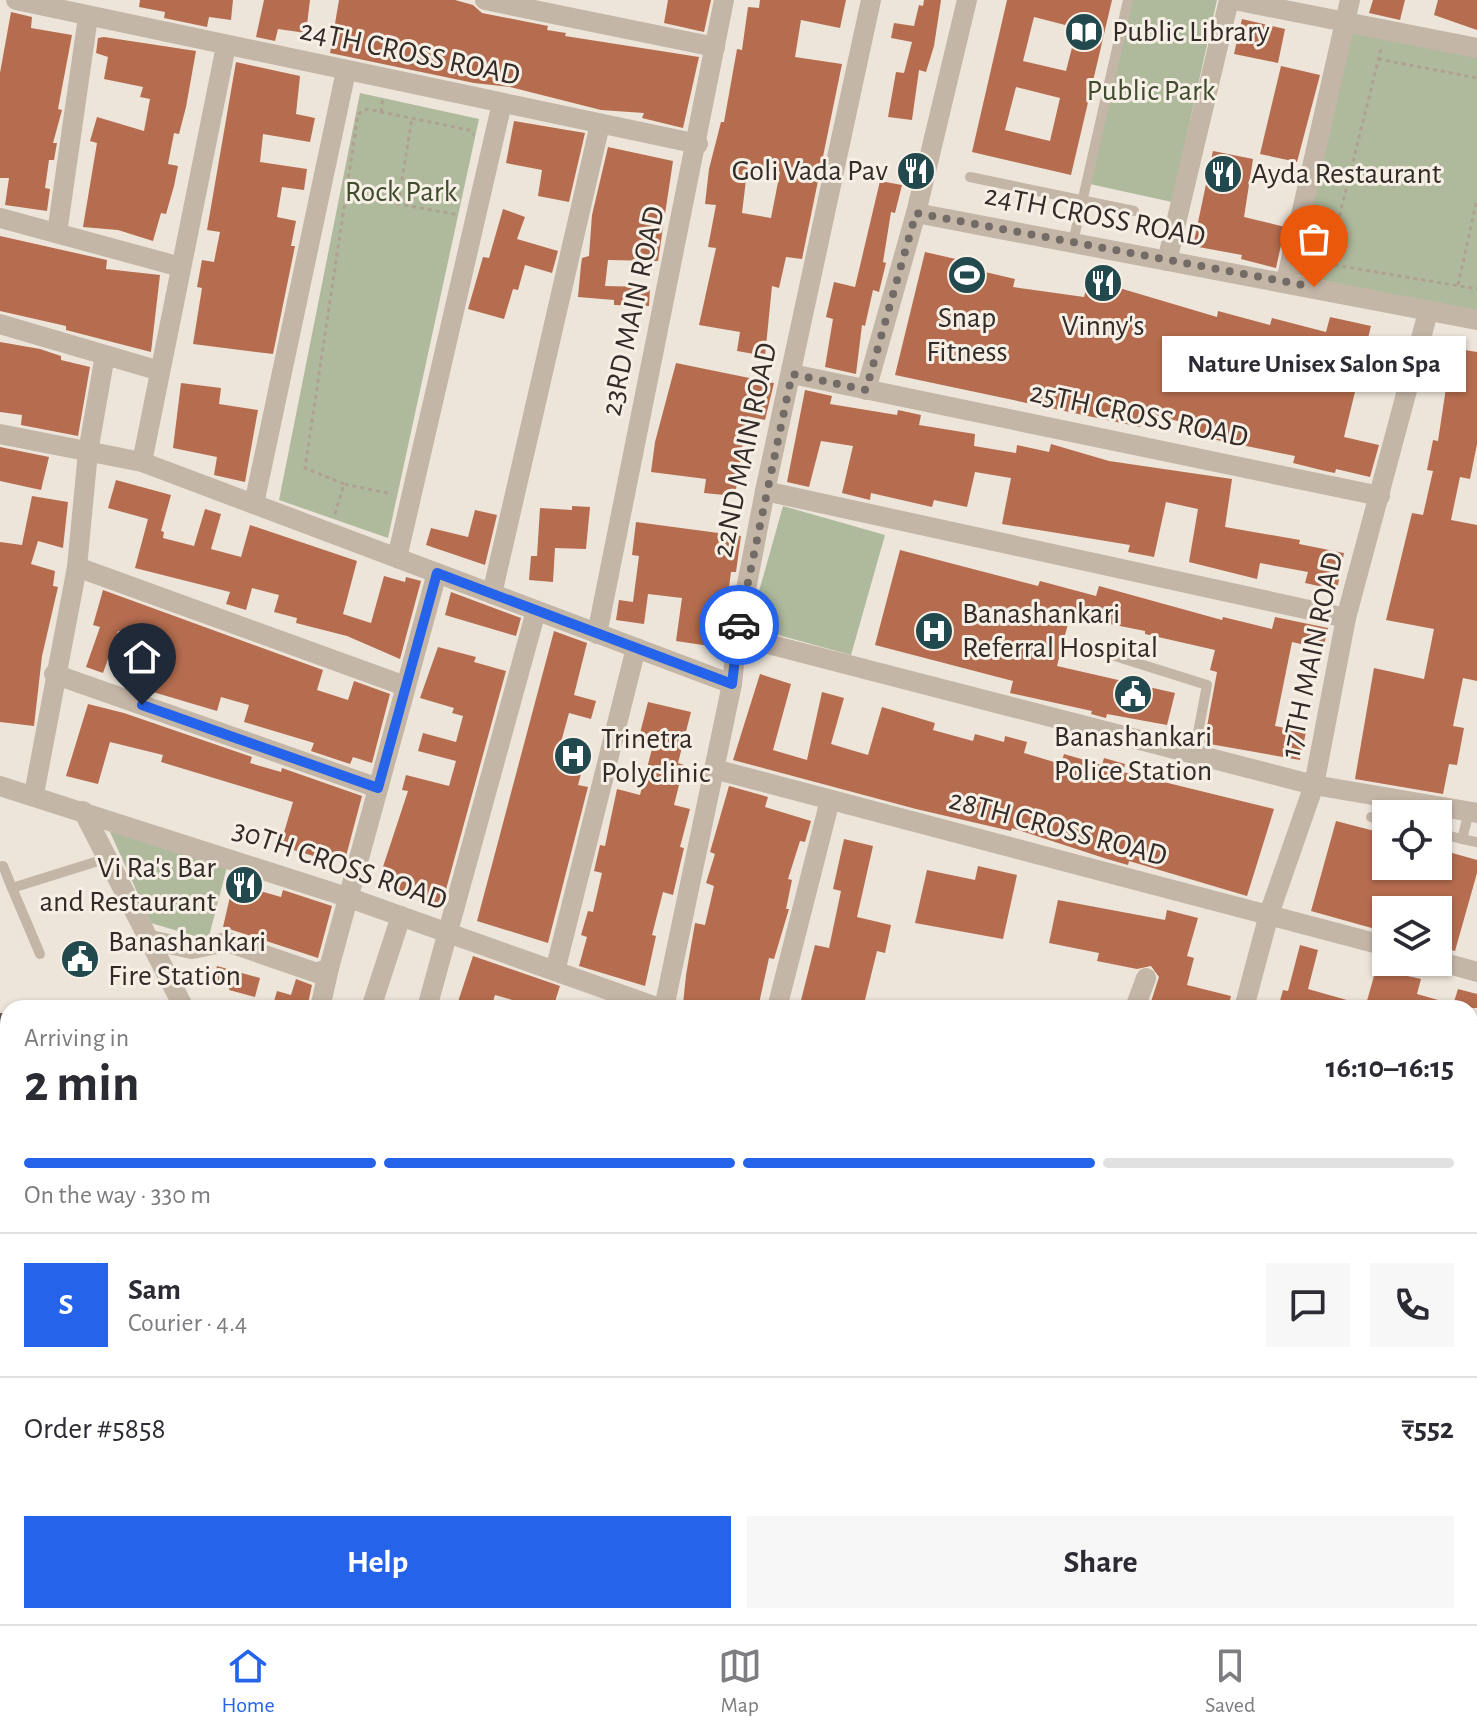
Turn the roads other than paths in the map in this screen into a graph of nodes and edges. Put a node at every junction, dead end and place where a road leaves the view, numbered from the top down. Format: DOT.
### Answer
graph roads {
  1 [pos="16,0"];
  2 [pos="485,0"];
  3 [pos="724,0"];
  4 [pos="871,0"];
  5 [pos="967,0"];
  6 [pos="1128,0"];
  7 [pos="1232,0"];
  8 [pos="1350,0"];
  9 [pos="88,17"];
  10 [pos="1346,22"];
  11 [pos="226,46"];
  12 [pos="715,47"];
  13 [pos="1477,48"];
  14 [pos="346,71"];
  15 [pos="502,103"];
  16 [pos="600,124"];
  17 [pos="698,144"];
  18 [pos="970,177"];
  19 [pos="1082,201"];
  20 [pos="1134,211"];
  21 [pos="916,213"];
  22 [pos="0,218"];
  23 [pos="57,233"];
  24 [pos="1073,242"];
  25 [pos="1167,261"];
  26 [pos="181,267"];
  27 [pos="1286,281"];
  28 [pos="1428,312"];
  29 [pos="1477,320"];
  30 [pos="0,324"];
  31 [pos="105,355"];
  32 [pos="160,371"];
  33 [pos="792,374"];
  34 [pos="866,390"];
  35 [pos="0,434"];
  36 [pos="88,452"];
  37 [pos="142,462"];
  38 [pos="765,491"];
  39 [pos="1380,496"];
  40 [pos="254,504"];
  41 [pos="397,558"];
  42 [pos="77,567"];
  43 [pos="437,573"];
  44 [pos="492,594"];
  45 [pos="536,611"];
  46 [pos="1346,618"];
  47 [pos="597,634"];
  48 [pos="737,636"];
  49 [pos="636,648"];
  50 [pos="1102,652"];
  51 [pos="54,674"];
  52 [pos="732,684"];
  53 [pos="405,686"];
  54 [pos="1194,754"];
  55 [pos="714,769"];
  56 [pos="1314,785"];
  57 [pos="0,786"];
  58 [pos="378,788"];
  59 [pos="34,794"];
  60 [pos="830,800"];
  61 [pos="83,811"];
  62 [pos="1475,812"];
  63 [pos="1452,836"];
  64 [pos="1462,839"];
  65 [pos="1477,842"];
  66 [pos="110,858"];
  67 [pos="3,866"];
  68 [pos="12,888"];
  69 [pos="347,897"];
  70 [pos="1269,914"];
  71 [pos="401,916"];
  72 [pos="446,932"];
  73 [pos="150,940"];
  74 [pos="1372,942"];
  75 [pos="40,954"];
  76 [pos="1452,965"];
  77 [pos="329,968"];
  78 [pos="555,971"];
  79 [pos="1477,972"];
  80 [pos="1146,978"];
  81 [pos="175,1000"];
  82 [pos="322,1000"];
  83 [pos="374,1000"];
  84 [pos="429,1000"];
  85 [pos="638,1000"];
  86 [pos="663,1000"];
  87 [pos="779,1000"];
  88 [pos="1138,1000"];
  89 [pos="1246,1000"];
  1 -- 9 [label="street, 24TH CROSS ROAD"];
  2 -- 12 [label="street"];
  3 -- 12 [label="street, 23RD MAIN ROAD"];
  4 -- 33 [label="street, 22ND MAIN ROAD"];
  5 -- 21 [label="street"];
  6 -- 19 [label="lane"];
  7 -- 10 [label="street"];
  7 -- 25 [label="street"];
  8 -- 10 [label="street"];
  9 -- 11 [label="street, 24TH CROSS ROAD"];
  9 -- 23 [label="street"];
  10 -- 13 [label="street"];
  10 -- 27 [label="street"];
  11 -- 14 [label="street, 24TH CROSS ROAD"];
  11 -- 26 [label="street"];
  12 -- 17 [label="street, 23RD MAIN ROAD"];
  14 -- 15 [label="street, 24TH CROSS ROAD"];
  14 -- 40 [label="street"];
  15 -- 16 [label="street, 24TH CROSS ROAD"];
  15 -- 41 [label="street"];
  16 -- 17 [label="street, 24TH CROSS ROAD"];
  16 -- 44 [label="street"];
  17 -- 47 [label="street, 23RD MAIN ROAD"];
  18 -- 19 [label="lane"];
  19 -- 20 [label="lane"];
  19 -- 24 [label="lane"];
  21 -- 24 [label="street, 24TH CROSS ROAD"];
  21 -- 34 [label="street"];
  22 -- 23 [label="street"];
  23 -- 26 [label="street"];
  24 -- 25 [label="street, 24TH CROSS ROAD"];
  25 -- 27 [label="street, 24TH CROSS ROAD"];
  26 -- 32 [label="street"];
  27 -- 28 [label="street, 24TH CROSS ROAD"];
  28 -- 29 [label="street, 24TH CROSS ROAD"];
  28 -- 39 [label="street, 17TH MAIN ROAD"];
  30 -- 31 [label="street"];
  31 -- 32 [label="street"];
  31 -- 36 [label="street"];
  32 -- 37 [label="street"];
  33 -- 34 [label="street, 25TH CROSS ROAD"];
  33 -- 38 [label="street, 22ND MAIN ROAD"];
  34 -- 39 [label="street, 25TH CROSS ROAD"];
  35 -- 36 [label="street"];
  36 -- 37 [label="street"];
  36 -- 42 [label="street"];
  37 -- 40 [label="street"];
  38 -- 46 [label="street"];
  38 -- 48 [label="street, 22ND MAIN ROAD"];
  39 -- 46 [label="street, 17TH MAIN ROAD"];
  40 -- 41 [label="street"];
  41 -- 43 [label="street"];
  42 -- 51 [label="street"];
  42 -- 53 [label="street"];
  43 -- 44 [label="street"];
  43 -- 53 [label="street"];
  44 -- 45 [label="street"];
  45 -- 47 [label="street"];
  45 -- 72 [label="street"];
  46 -- 56 [label="street, 17TH MAIN ROAD"];
  47 -- 49 [label="street"];
  48 -- 52 [label="street, 22ND MAIN ROAD"];
  48 -- 54 [label="street"];
  49 -- 52 [label="street"];
  49 -- 78 [label="street"];
  50 -- 54 [label="lane"];
  51 -- 58 [label="street"];
  51 -- 59 [label="street"];
  52 -- 55 [label="street, 22ND MAIN ROAD"];
  53 -- 58 [label="street"];
  54 -- 56 [label="street"];
  55 -- 60 [label="street, 28TH CROSS ROAD"];
  55 -- 86 [label="street, 22ND MAIN ROAD"];
  56 -- 62 [label="street"];
  56 -- 70 [label="street, 17TH MAIN ROAD"];
  57 -- 59 [label="street, 30TH CROSS ROAD"];
  58 -- 69 [label="street"];
  59 -- 61 [label="street, 30TH CROSS ROAD"];
  60 -- 70 [label="street, 28TH CROSS ROAD"];
  60 -- 87 [label="street"];
  61 -- 66 [label="street"];
  61 -- 69 [label="street, 30TH CROSS ROAD"];
  62 -- 64 [label="lane"];
  63 -- 64 [label="lane"];
  64 -- 65 [label="lane"];
  66 -- 68 [label="lane"];
  66 -- 73 [label="street"];
  67 -- 68 [label="lane"];
  68 -- 75 [label="lane"];
  69 -- 71 [label="street, 30TH CROSS ROAD"];
  69 -- 77 [label="street"];
  70 -- 74 [label="street, 28TH CROSS ROAD"];
  70 -- 89 [label="street, 17TH MAIN ROAD"];
  71 -- 72 [label="street, 30TH CROSS ROAD"];
  71 -- 83 [label="street"];
  72 -- 78 [label="street, 30TH CROSS ROAD"];
  72 -- 84 [label="street"];
  73 -- 77 [label="street"];
  73 -- 81 [label="street"];
  76 -- 79 [label="street"];
  77 -- 82 [label="street"];
  78 -- 85 [label="street, 30TH CROSS ROAD"];
  80 -- 88 [label="street"];
}
